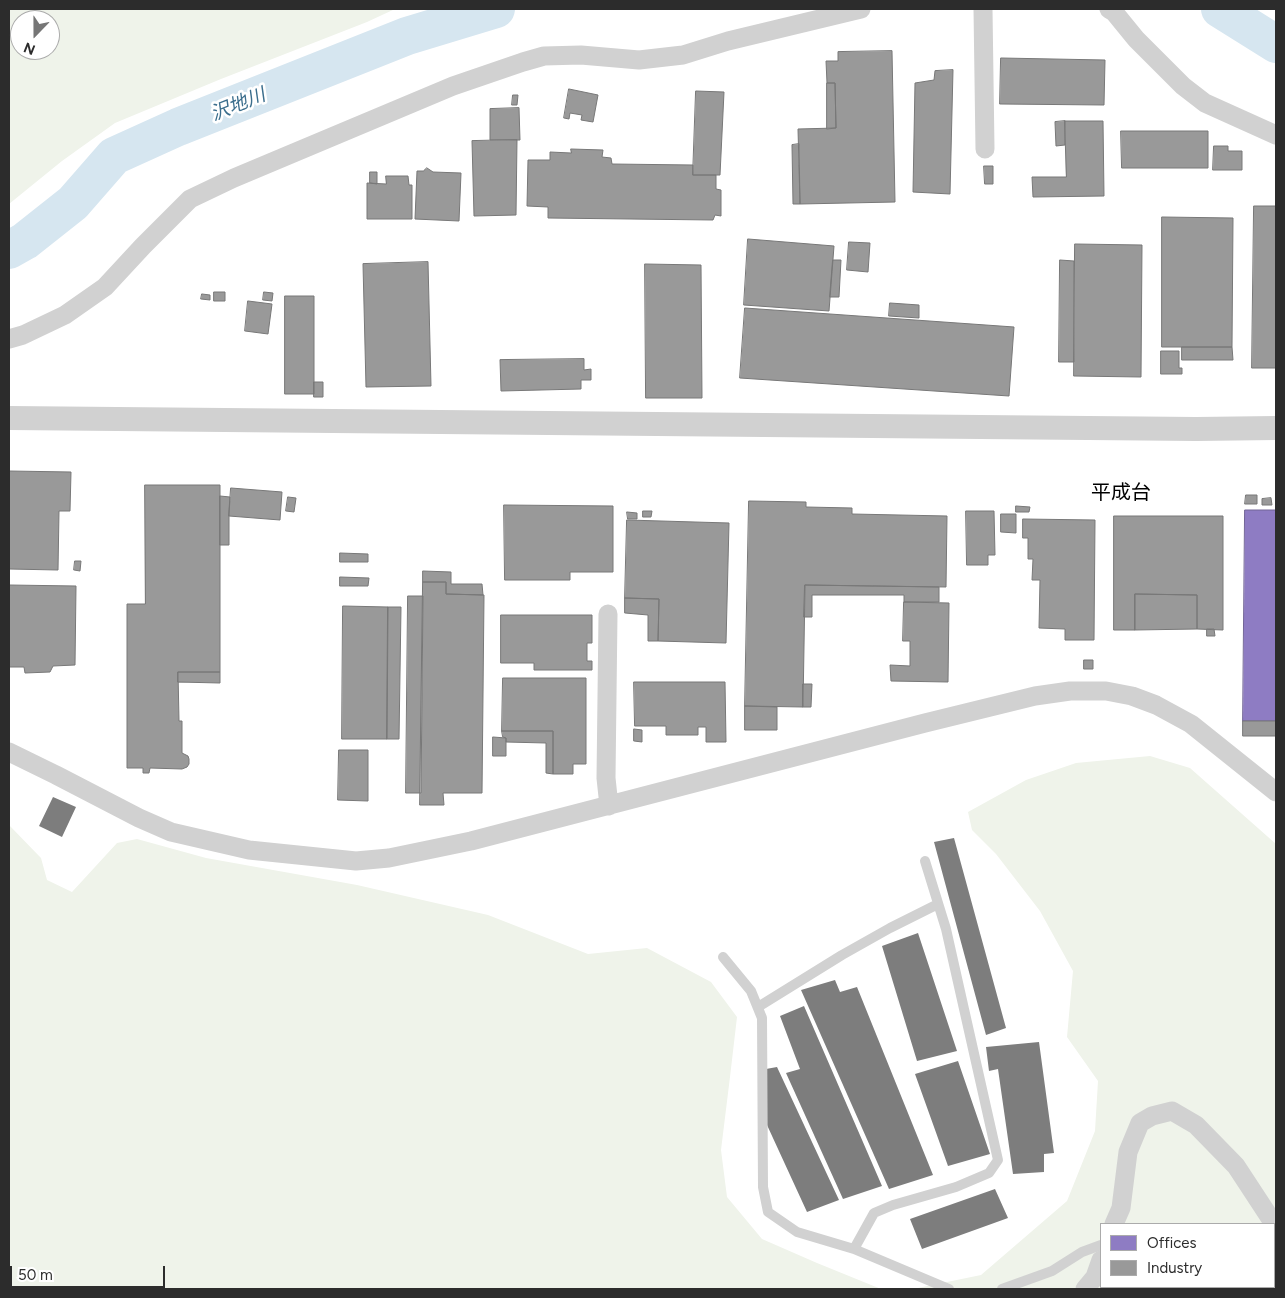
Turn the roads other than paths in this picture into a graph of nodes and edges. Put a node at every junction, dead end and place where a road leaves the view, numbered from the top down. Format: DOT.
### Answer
graph roads {
  1 [pos="861,9"];
  2 [pos="983,9"];
  3 [pos="1109,9"];
  4 [pos="1276,135"];
  5 [pos="985,149"];
  6 [pos="9,339"];
  7 [pos="9,418"];
  8 [pos="1276,428"];
  9 [pos="608,614"];
  10 [pos="9,752"];
  11 [pos="1276,792"];
  12 [pos="609,806"];
  13 [pos="924,861"];
  14 [pos="938,904"];
  15 [pos="723,957"];
  16 [pos="758,1006"];
  17 [pos="1114,1223"];
  18 [pos="1274,1223"];
  19 [pos="1100,1245"];
  20 [pos="854,1249"];
  21 [pos="1100,1263"];
  22 [pos="949,1289"];
  23 [pos="1002,1289"];
  24 [pos="1085,1289"];
  1 -- 6 [label="street"];
  2 -- 5 [label="street"];
  3 -- 4 [label="street"];
  7 -- 8 [label="street"];
  9 -- 12 [label="street"];
  10 -- 12 [label="street"];
  11 -- 12 [label="street"];
  13 -- 14 [label="lane"];
  14 -- 16 [label="lane"];
  14 -- 20 [label="lane"];
  15 -- 16 [label="lane"];
  16 -- 20 [label="lane"];
  17 -- 18 [label="street"];
  19 -- 23 [label="lane"];
  20 -- 22 [label="lane"];
  21 -- 24 [label="street"];
}
